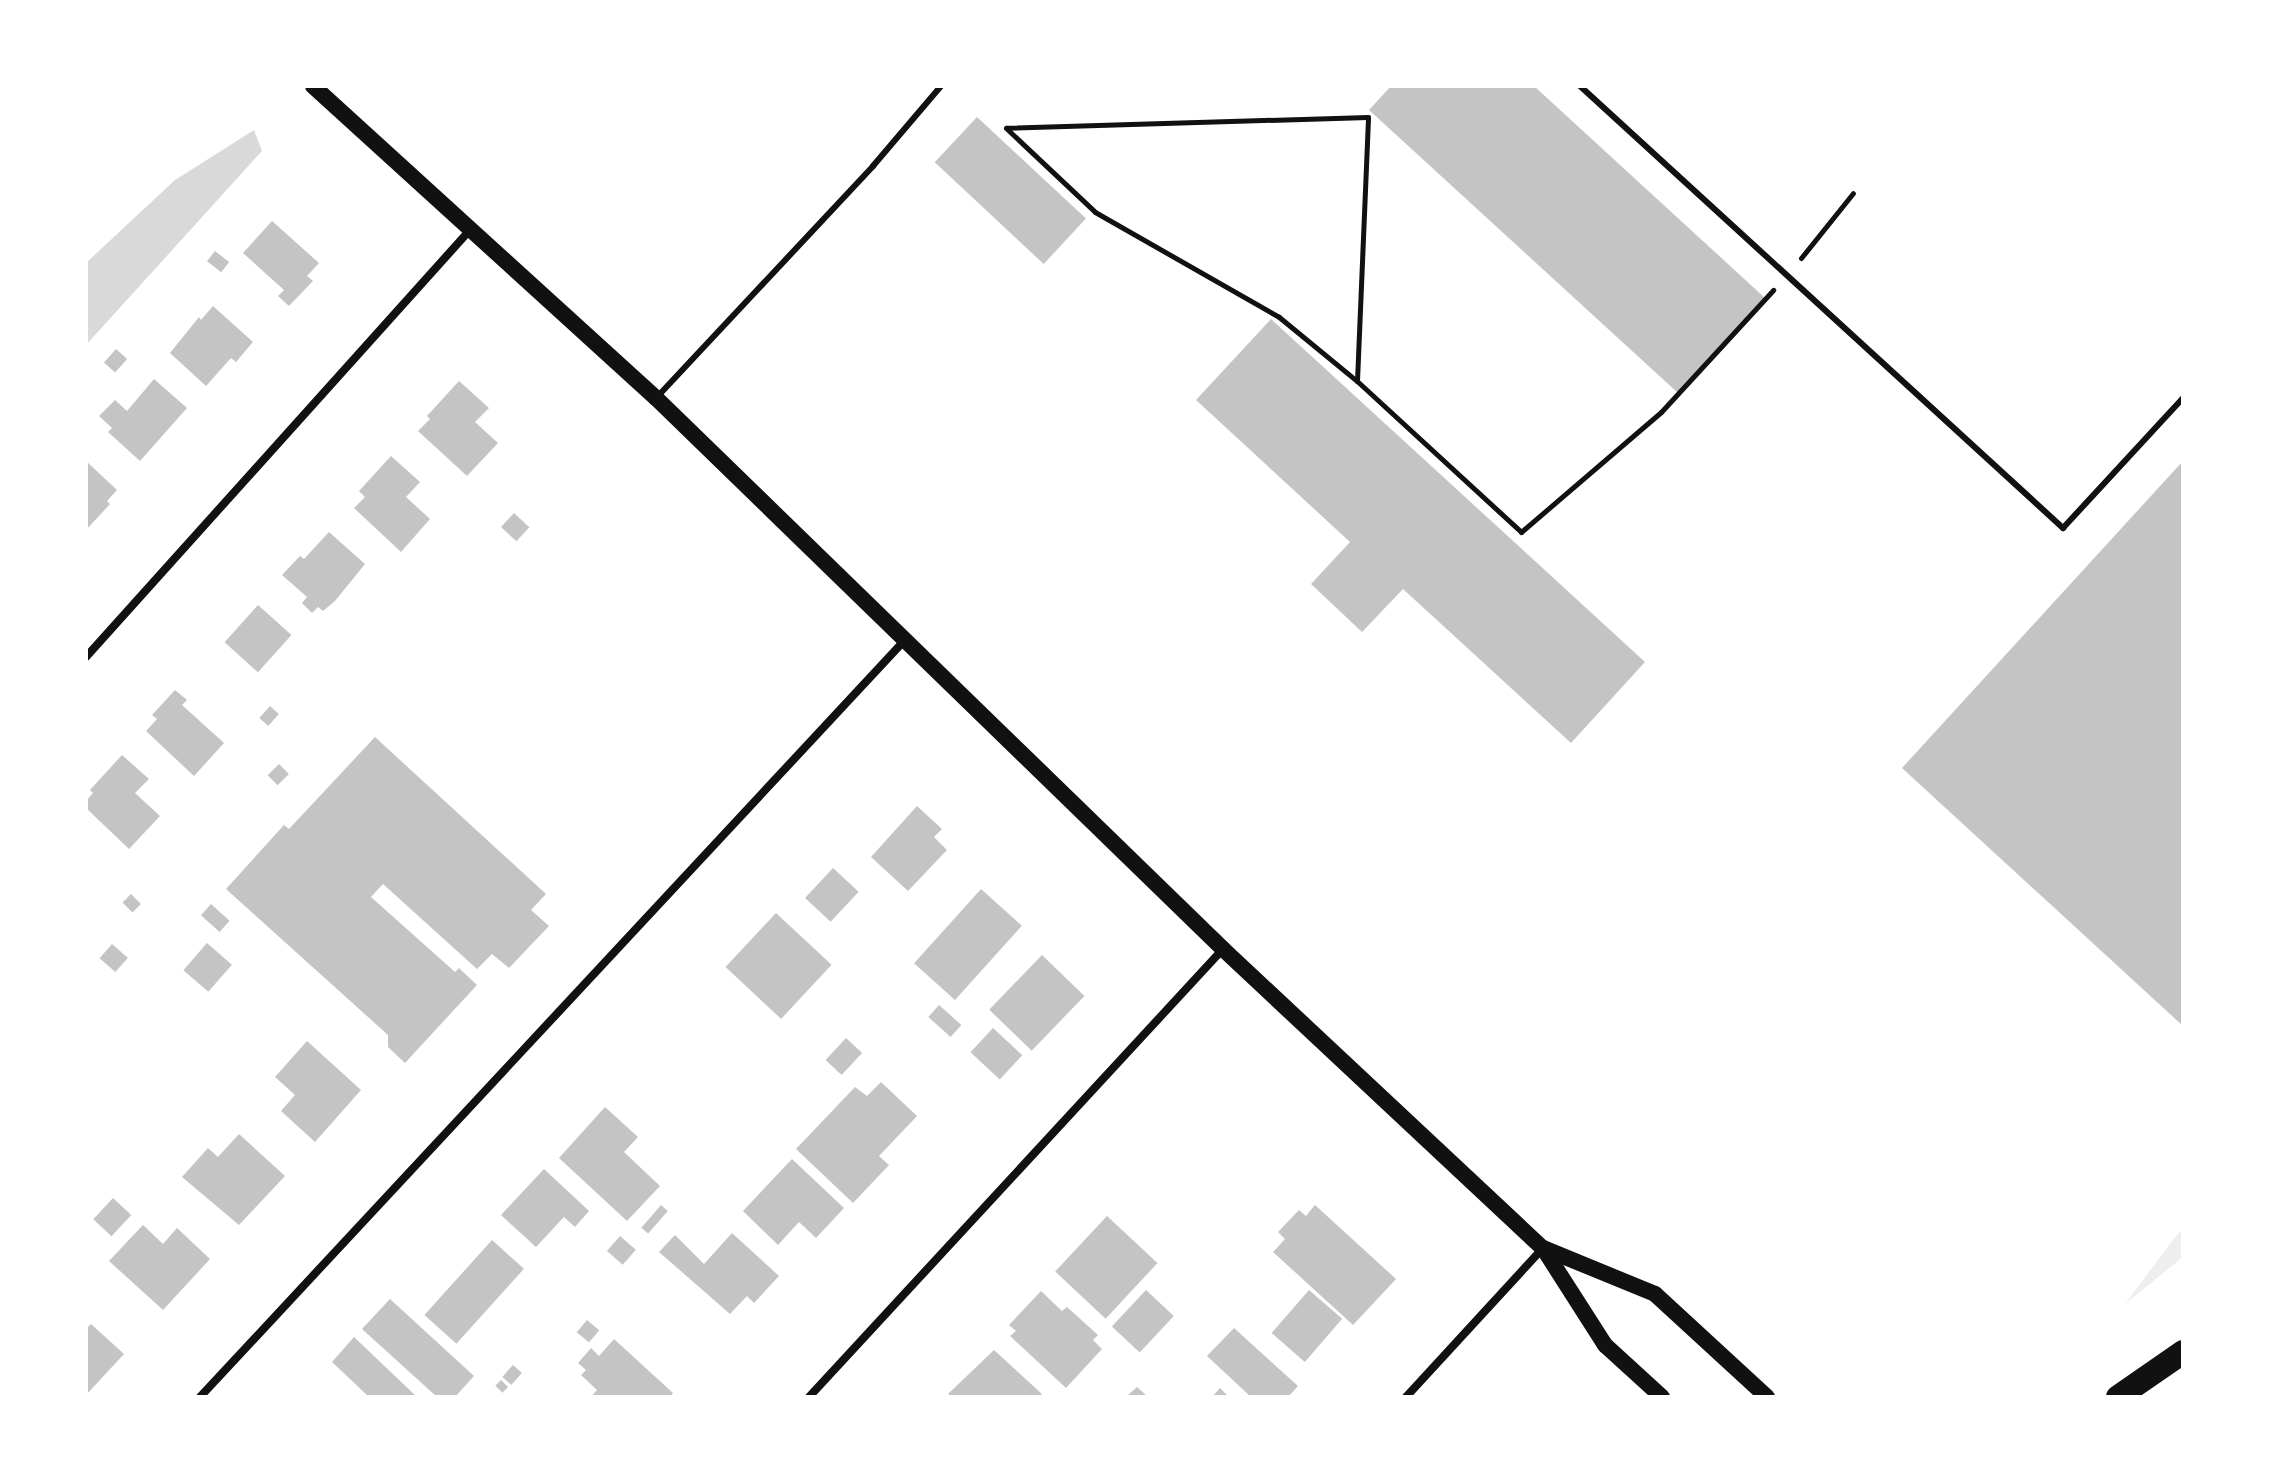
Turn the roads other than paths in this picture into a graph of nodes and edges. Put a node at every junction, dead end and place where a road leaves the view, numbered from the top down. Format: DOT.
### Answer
graph roads {
  1 [pos="313,86"];
  2 [pos="941,86"];
  3 [pos="1580,86"];
  4 [pos="469,231"];
  5 [pos="656,398"];
  6 [pos="2183,398"];
  7 [pos="905,640"];
  8 [pos="86,657"];
  9 [pos="1223,949"];
  10 [pos="1543,1248"];
  11 [pos="2183,1352"];
  12 [pos="200,1397"];
  13 [pos="809,1397"];
  14 [pos="1406,1397"];
  15 [pos="1662,1397"];
  16 [pos="1767,1397"];
  17 [pos="2118,1397"];
  1 -- 4 [label="main road"];
  2 -- 5 [label="lane"];
  3 -- 6 [label="lane"];
  4 -- 5 [label="main road"];
  4 -- 8 [label="street"];
  5 -- 7 [label="main road"];
  7 -- 9 [label="main road"];
  7 -- 12 [label="street"];
  9 -- 10 [label="main road"];
  9 -- 13 [label="street"];
  10 -- 14 [label="street"];
  10 -- 15 [label="main road"];
  10 -- 16 [label="main road"];
  11 -- 17 [label="highway"];
}
